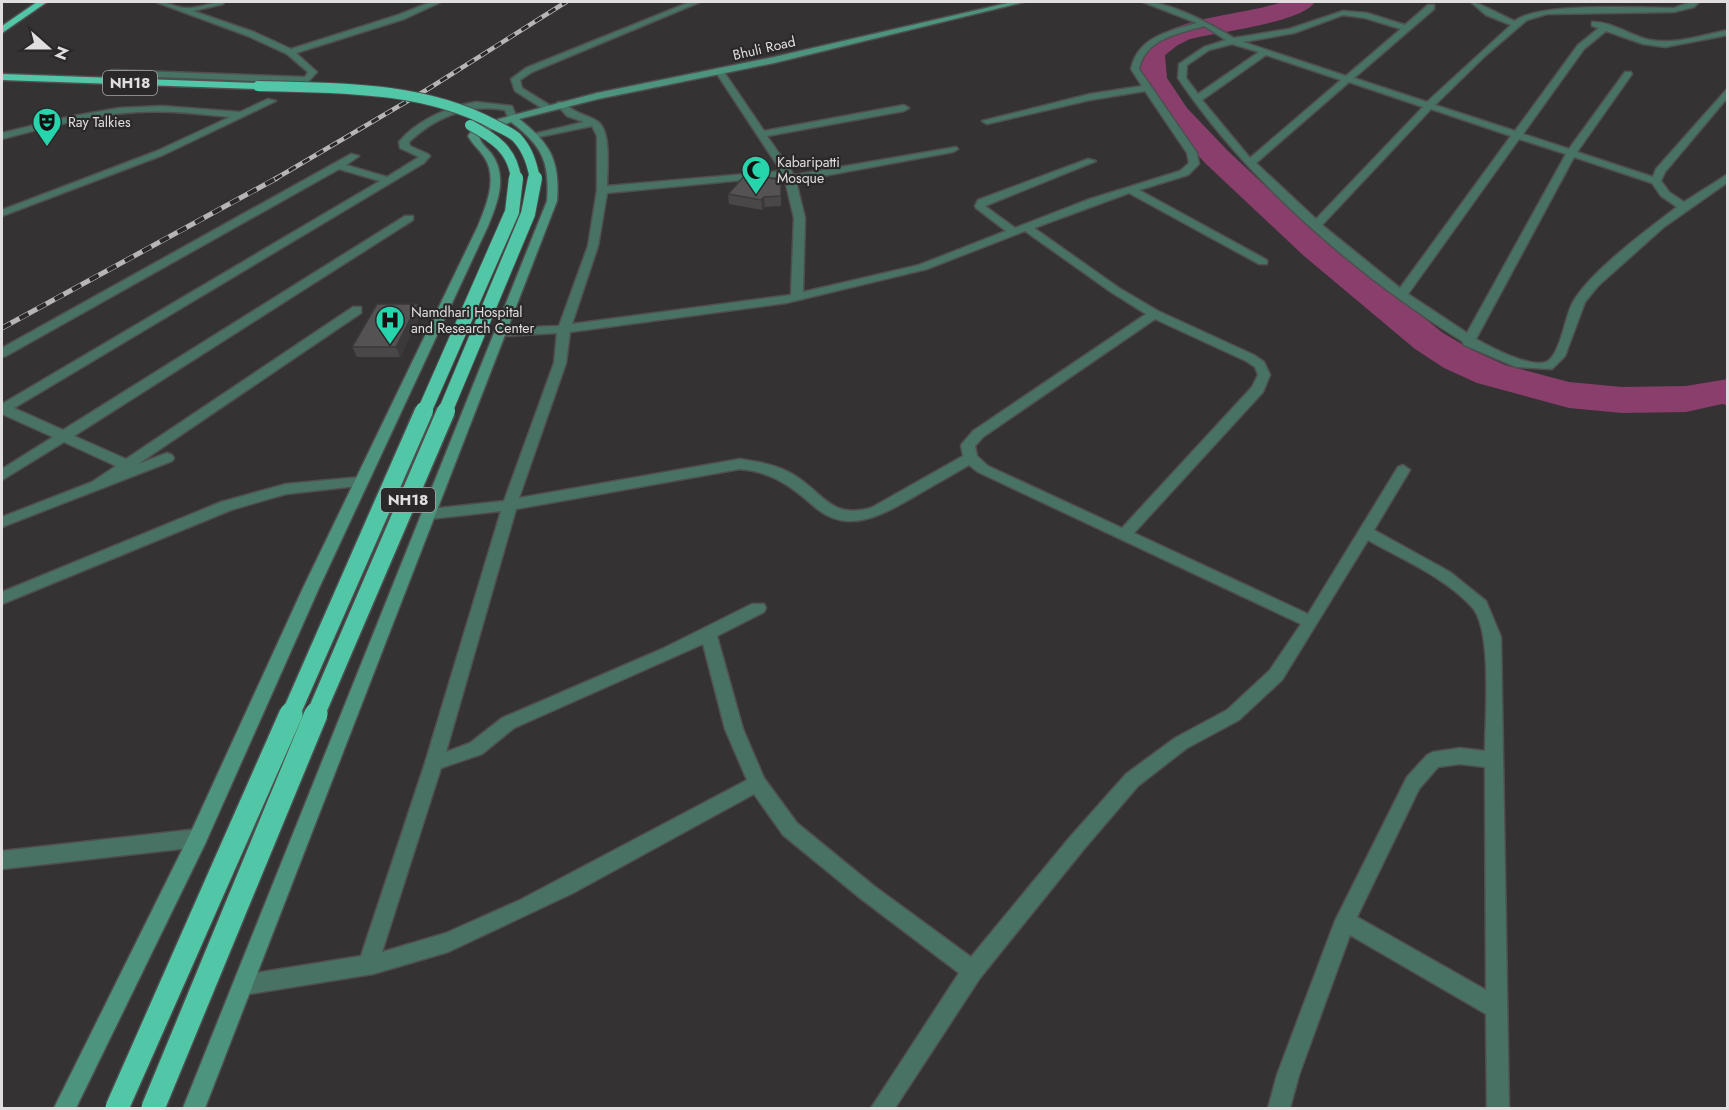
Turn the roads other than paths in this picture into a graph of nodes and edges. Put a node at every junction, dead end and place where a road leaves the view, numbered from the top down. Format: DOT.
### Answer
graph roads {
  1 [pos="29,2"];
  2 [pos="42,2"];
  3 [pos="160,2"];
  4 [pos="220,2"];
  5 [pos="437,2"];
  6 [pos="696,2"];
  7 [pos="1020,2"];
  8 [pos="1147,2"];
  9 [pos="1475,2"];
  10 [pos="1695,2"];
  11 [pos="1431,7"];
  12 [pos="188,10"];
  13 [pos="1561,12"];
  14 [pos="2,21"];
  15 [pos="1207,24"];
  16 [pos="1517,25"];
  17 [pos="1605,27"];
  18 [pos="1406,28"];
  19 [pos="2,30"];
  20 [pos="1728,32"];
  21 [pos="1233,41"];
  22 [pos="290,52"];
  23 [pos="1265,52"];
  24 [pos="719,71"];
  25 [pos="113,73"];
  26 [pos="1628,74"];
  27 [pos="2,78"];
  28 [pos="1348,78"];
  29 [pos="2,86"];
  30 [pos="1147,88"];
  31 [pos="255,89"];
  32 [pos="1728,91"];
  33 [pos="1197,99"];
  34 [pos="271,101"];
  35 [pos="1430,105"];
  36 [pos="555,106"];
  37 [pos="904,108"];
  38 [pos="242,116"];
  39 [pos="512,118"];
  40 [pos="987,121"];
  41 [pos="594,123"];
  42 [pos="761,134"];
  43 [pos="1518,134"];
  44 [pos="534,135"];
  45 [pos="2,136"];
  46 [pos="953,149"];
  47 [pos="1572,152"];
  48 [pos="354,156"];
  49 [pos="1091,161"];
  50 [pos="1250,163"];
  51 [pos="337,165"];
  52 [pos="789,176"];
  53 [pos="1728,177"];
  54 [pos="389,181"];
  55 [pos="1656,181"];
  56 [pos="602,190"];
  57 [pos="1131,190"];
  58 [pos="1683,206"];
  59 [pos="2,213"];
  60 [pos="409,218"];
  61 [pos="1317,224"];
  62 [pos="1021,230"];
  63 [pos="1263,262"];
  64 [pos="1401,295"];
  65 [pos="797,296"];
  66 [pos="357,310"];
  67 [pos="1154,314"];
  68 [pos="564,329"];
  69 [pos="501,332"];
  70 [pos="1468,342"];
  71 [pos="2,352"];
  72 [pos="2,409"];
  73 [pos="63,436"];
  74 [pos="970,458"];
  75 [pos="167,459"];
  76 [pos="127,465"];
  77 [pos="1403,470"];
  78 [pos="2,475"];
  79 [pos="361,482"];
  80 [pos="97,485"];
  81 [pos="510,505"];
  82 [pos="430,514"];
  83 [pos="2,522"];
  84 [pos="1366,531"];
  85 [pos="1124,535"];
  86 [pos="2,597"];
  87 [pos="758,608"];
  88 [pos="1311,622"];
  89 [pos="709,634"];
  90 [pos="1494,760"];
  91 [pos="434,763"];
  92 [pos="757,783"];
  93 [pos="198,838"];
  94 [pos="2,860"];
  95 [pos="1345,921"];
  96 [pos="368,965"];
  97 [pos="973,971"];
  98 [pos="243,985"];
  99 [pos="1497,1008"];
  100 [pos="65,1108"];
  101 [pos="117,1108"];
  102 [pos="153,1108"];
  103 [pos="194,1108"];
  104 [pos="882,1108"];
  105 [pos="1279,1108"];
  106 [pos="1498,1108"];
  1 -- 14 [label="highway"];
  2 -- 19 [label="highway"];
  3 -- 12 [label="street"];
  4 -- 12 [label="street"];
  5 -- 22 [label="street"];
  6 -- 36 [label="street"];
  7 -- 24 [label="main road, Bhuli Road"];
  8 -- 15 [label="street"];
  9 -- 16 [label="street"];
  10 -- 13 [label="street"];
  11 -- 18 [label="street"];
  12 -- 22 [label="street"];
  13 -- 16 [label="street"];
  13 -- 17 [label="street"];
  15 -- 21 [label="street"];
  15 -- 30 [label="street"];
  16 -- 35 [label="street"];
  17 -- 20 [label="street"];
  17 -- 43 [label="street"];
  18 -- 21 [label="street"];
  18 -- 28 [label="street"];
  21 -- 23 [label="street"];
  21 -- 33 [label="street"];
  22 -- 25 [label="street"];
  23 -- 28 [label="street"];
  23 -- 33 [label="street"];
  24 -- 36 [label="main road, Bhuli Road"];
  24 -- 42 [label="street"];
  26 -- 47 [label="street"];
  27 -- 31 [label="highway, NH18"];
  28 -- 35 [label="street"];
  28 -- 50 [label="street"];
  29 -- 31 [label="highway, NH18"];
  30 -- 40 [label="street"];
  30 -- 57 [label="street"];
  31 -- 101 [label="highway, NH18, bridge"];
  31 -- 102 [label="highway, NH18, bridge"];
  32 -- 55 [label="street"];
  33 -- 50 [label="street"];
  34 -- 38 [label="street"];
  35 -- 43 [label="street"];
  35 -- 61 [label="street"];
  36 -- 39 [label="main road, Bhuli Road"];
  36 -- 41 [label="street"];
  37 -- 42 [label="street"];
  38 -- 45 [label="street"];
  38 -- 59 [label="street"];
  39 -- 44 [label="main road"];
  39 -- 54 [label="street"];
  39 -- 79 [label="main road, Bhuli Road"];
  41 -- 44 [label="street"];
  41 -- 56 [label="street"];
  42 -- 52 [label="street"];
  43 -- 47 [label="street"];
  43 -- 64 [label="street"];
  44 -- 69 [label="main road"];
  46 -- 52 [label="street"];
  47 -- 55 [label="street"];
  47 -- 70 [label="street"];
  48 -- 51 [label="street"];
  49 -- 62 [label="street"];
  50 -- 61 [label="street"];
  51 -- 54 [label="street"];
  51 -- 71 [label="street"];
  52 -- 56 [label="street"];
  52 -- 65 [label="street"];
  53 -- 58 [label="street"];
  54 -- 72 [label="street"];
  55 -- 58 [label="street"];
  56 -- 68 [label="street"];
  57 -- 62 [label="street"];
  57 -- 63 [label="street"];
  58 -- 70 [label="street"];
  60 -- 73 [label="street"];
  61 -- 64 [label="street"];
  62 -- 65 [label="street"];
  62 -- 67 [label="street"];
  64 -- 70 [label="street"];
  65 -- 68 [label="street"];
  66 -- 76 [label="street"];
  67 -- 74 [label="street"];
  67 -- 85 [label="street"];
  68 -- 69 [label="street"];
  68 -- 81 [label="street"];
  69 -- 82 [label="main road"];
  72 -- 73 [label="street"];
  73 -- 76 [label="street"];
  73 -- 78 [label="street"];
  74 -- 81 [label="street"];
  74 -- 85 [label="street"];
  75 -- 80 [label="street"];
  76 -- 80 [label="street"];
  77 -- 84 [label="street"];
  79 -- 86 [label="street"];
  79 -- 93 [label="main road"];
  80 -- 83 [label="street"];
  81 -- 82 [label="street"];
  81 -- 91 [label="street"];
  82 -- 98 [label="main road"];
  84 -- 88 [label="street"];
  84 -- 90 [label="street"];
  85 -- 88 [label="street"];
  87 -- 89 [label="street"];
  88 -- 97 [label="street"];
  89 -- 91 [label="street"];
  89 -- 92 [label="street"];
  90 -- 95 [label="street"];
  90 -- 99 [label="street"];
  91 -- 96 [label="street"];
  92 -- 96 [label="street"];
  92 -- 97 [label="street"];
  93 -- 94 [label="street"];
  93 -- 100 [label="main road"];
  95 -- 99 [label="street"];
  95 -- 105 [label="street"];
  96 -- 98 [label="street"];
  97 -- 104 [label="street"];
  98 -- 103 [label="main road"];
  99 -- 106 [label="street"];
}
